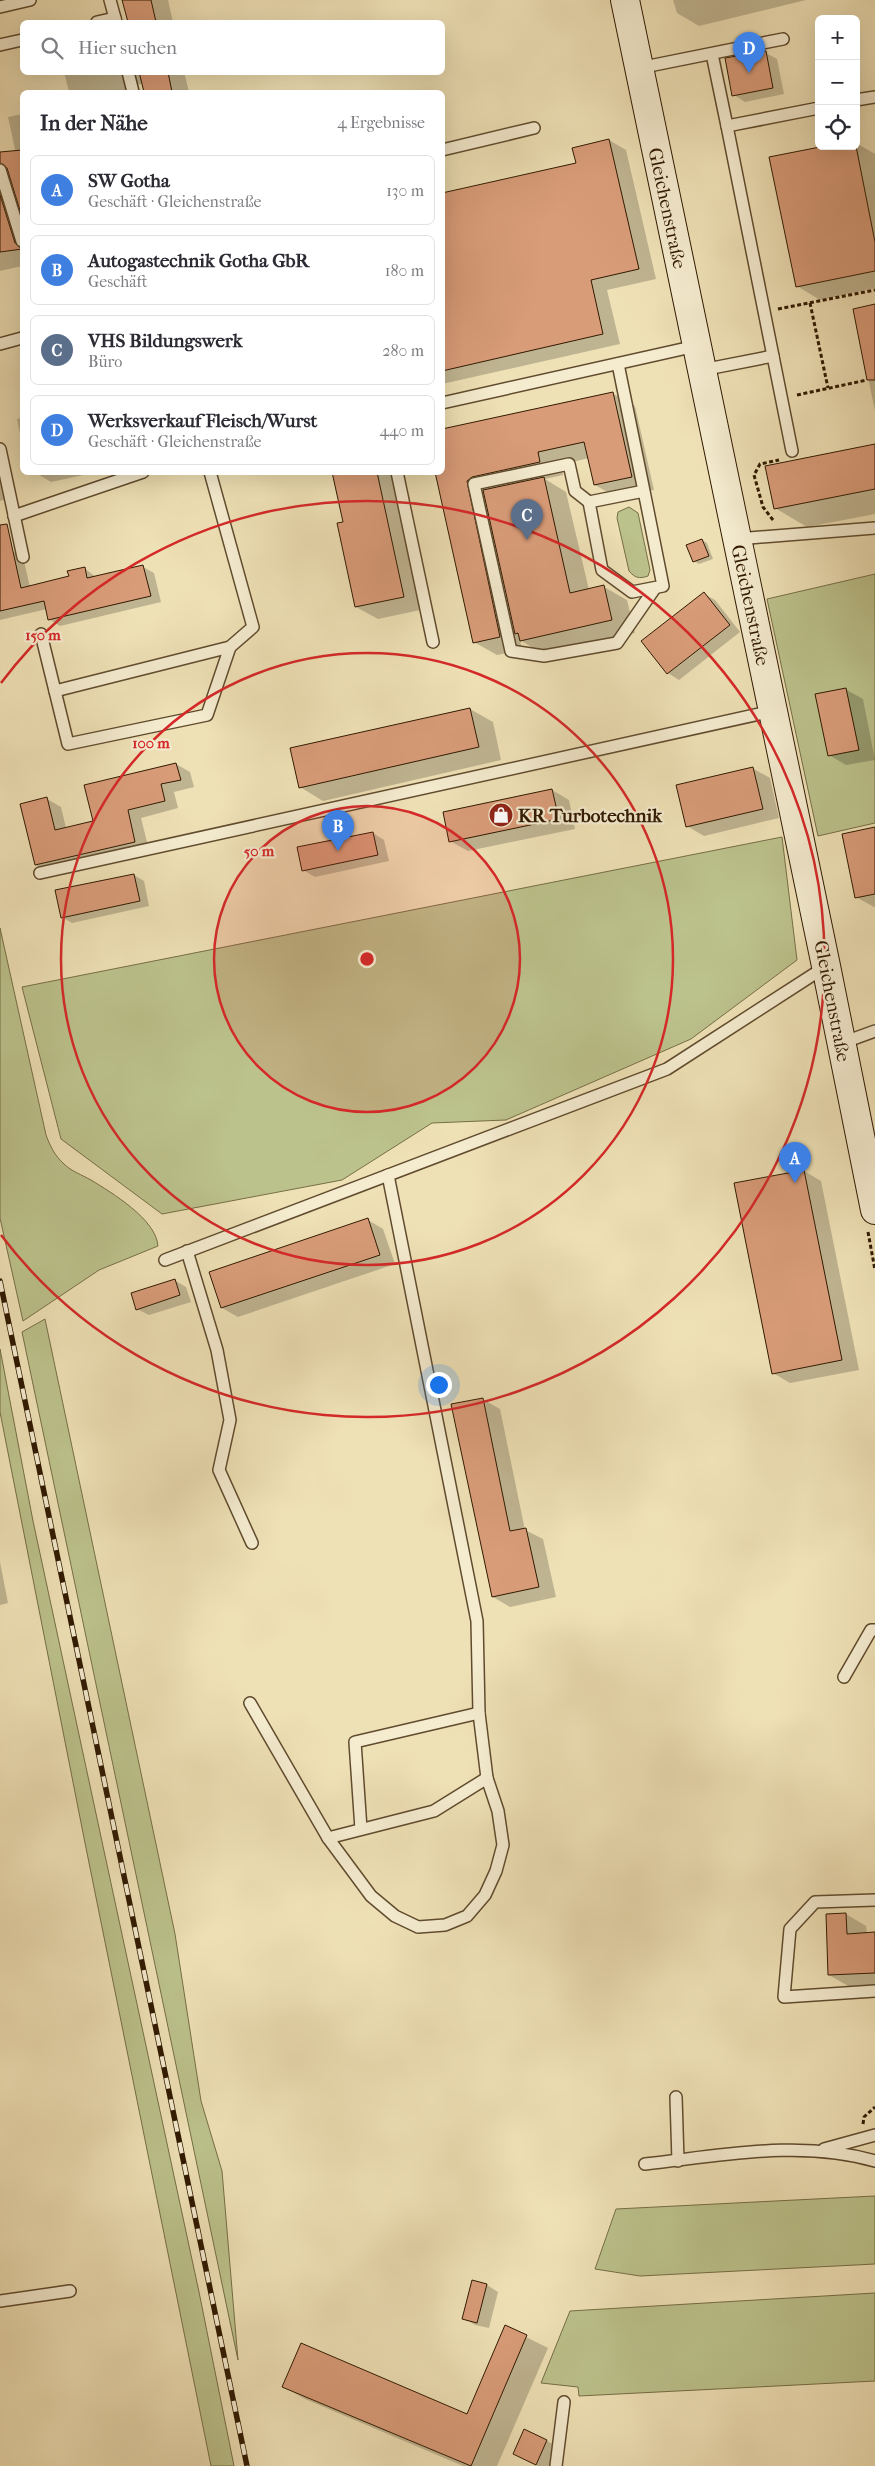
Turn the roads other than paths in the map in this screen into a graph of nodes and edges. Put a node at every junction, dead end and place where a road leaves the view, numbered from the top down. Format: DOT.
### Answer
graph roads {
  1 [pos="30,0"];
  2 [pos="110,0"];
  3 [pos="625,0"];
  4 [pos="0,7"];
  5 [pos="115,20"];
  6 [pos="20,40"];
  7 [pos="783,40"];
  8 [pos="0,45"];
  9 [pos="712,54"];
  10 [pos="639,68"];
  11 [pos="129,75"];
  12 [pos="132,90"];
  13 [pos="875,97"];
  14 [pos="860,99"];
  15 [pos="815,109"];
  16 [pos="727,126"];
  17 [pos="534,128"];
  18 [pos="445,149"];
  19 [pos="0,170"];
  20 [pos="20,235"];
  21 [pos="20,339"];
  22 [pos="0,344"];
  23 [pos="774,356"];
  24 [pos="699,358"];
  25 [pos="618,364"];
  26 [pos="445,402"];
  27 [pos="0,449"];
  28 [pos="792,451"];
  29 [pos="134,475"];
  30 [pos="211,475"];
  31 [pos="398,475"];
  32 [pos="644,491"];
  33 [pos="589,502"];
  34 [pos="14,516"];
  35 [pos="875,528"];
  36 [pos="736,539"];
  37 [pos="23,557"];
  38 [pos="654,588"];
  39 [pos="41,634"];
  40 [pos="433,642"];
  41 [pos="230,648"];
  42 [pos="55,691"];
  43 [pos="774,711"];
  44 [pos="40,874"];
  45 [pos="826,966"];
  46 [pos="875,1031"];
  47 [pos="842,1043"];
  48 [pos="388,1175"];
  49 [pos="875,1210"];
  50 [pos="187,1251"];
  51 [pos="165,1260"];
  52 [pos="252,1543"];
  53 [pos="875,1630"];
  54 [pos="844,1677"];
  55 [pos="250,1703"];
  56 [pos="479,1713"];
  57 [pos="487,1778"];
  58 [pos="361,1829"];
  59 [pos="328,1838"];
  60 [pos="875,1900"];
  61 [pos="875,1991"];
  62 [pos="676,2097"];
  63 [pos="875,2135"];
  64 [pos="820,2150"];
  65 [pos="678,2160"];
  66 [pos="875,2161"];
  67 [pos="645,2164"];
  68 [pos="70,2291"];
  69 [pos="0,2302"];
  70 [pos="564,2402"];
  71 [pos="556,2466"];
  1 -- 4 [label="lane"];
  2 -- 5 [label="lane"];
  3 -- 10 [label="street, Gleichenstraße"];
  6 -- 8 [label="lane"];
  7 -- 9 [label="lane"];
  9 -- 10 [label="lane"];
  9 -- 16 [label="lane"];
  10 -- 24 [label="street, Gleichenstraße"];
  11 -- 12 [label="lane"];
  13 -- 14 [label="lane"];
  15 -- 16 [label="lane"];
  16 -- 23 [label="lane"];
  17 -- 18 [label="lane"];
  19 -- 20 [label="lane"];
  21 -- 22 [label="lane"];
  23 -- 24 [label="lane"];
  23 -- 28 [label="lane"];
  24 -- 25 [label="lane"];
  24 -- 36 [label="street, Gleichenstraße"];
  25 -- 26 [label="lane"];
  25 -- 32 [label="lane"];
  27 -- 34 [label="lane"];
  29 -- 34 [label="lane"];
  30 -- 41 [label="lane"];
  31 -- 40 [label="lane"];
  32 -- 33 [label="lane"];
  32 -- 38 [label="lane"];
  33 -- 38 [label="lane"];
  33 -- 38 [label="lane"];
  34 -- 37 [label="lane"];
  35 -- 36 [label="lane"];
  36 -- 43 [label="street, Gleichenstraße"];
  39 -- 42 [label="lane"];
  41 -- 42 [label="lane"];
  41 -- 42 [label="lane"];
  43 -- 44 [label="lane"];
  43 -- 45 [label="street, Gleichenstraße"];
  45 -- 47 [label="street, Gleichenstraße"];
  45 -- 48 [label="lane"];
  46 -- 47 [label="lane"];
  47 -- 49 [label="street, Gleichenstraße"];
  48 -- 50 [label="lane"];
  48 -- 56 [label="lane"];
  50 -- 51 [label="lane"];
  50 -- 52 [label="lane"];
  53 -- 54 [label="lane"];
  55 -- 59 [label="lane"];
  56 -- 57 [label="lane"];
  56 -- 58 [label="lane"];
  57 -- 58 [label="lane"];
  57 -- 59 [label="lane"];
  58 -- 59 [label="lane"];
  60 -- 61 [label="lane"];
  62 -- 65 [label="lane"];
  63 -- 64 [label="lane"];
  64 -- 65 [label="lane"];
  64 -- 66 [label="lane"];
  65 -- 67 [label="lane"];
  68 -- 69 [label="lane"];
  70 -- 71 [label="lane"];
}
